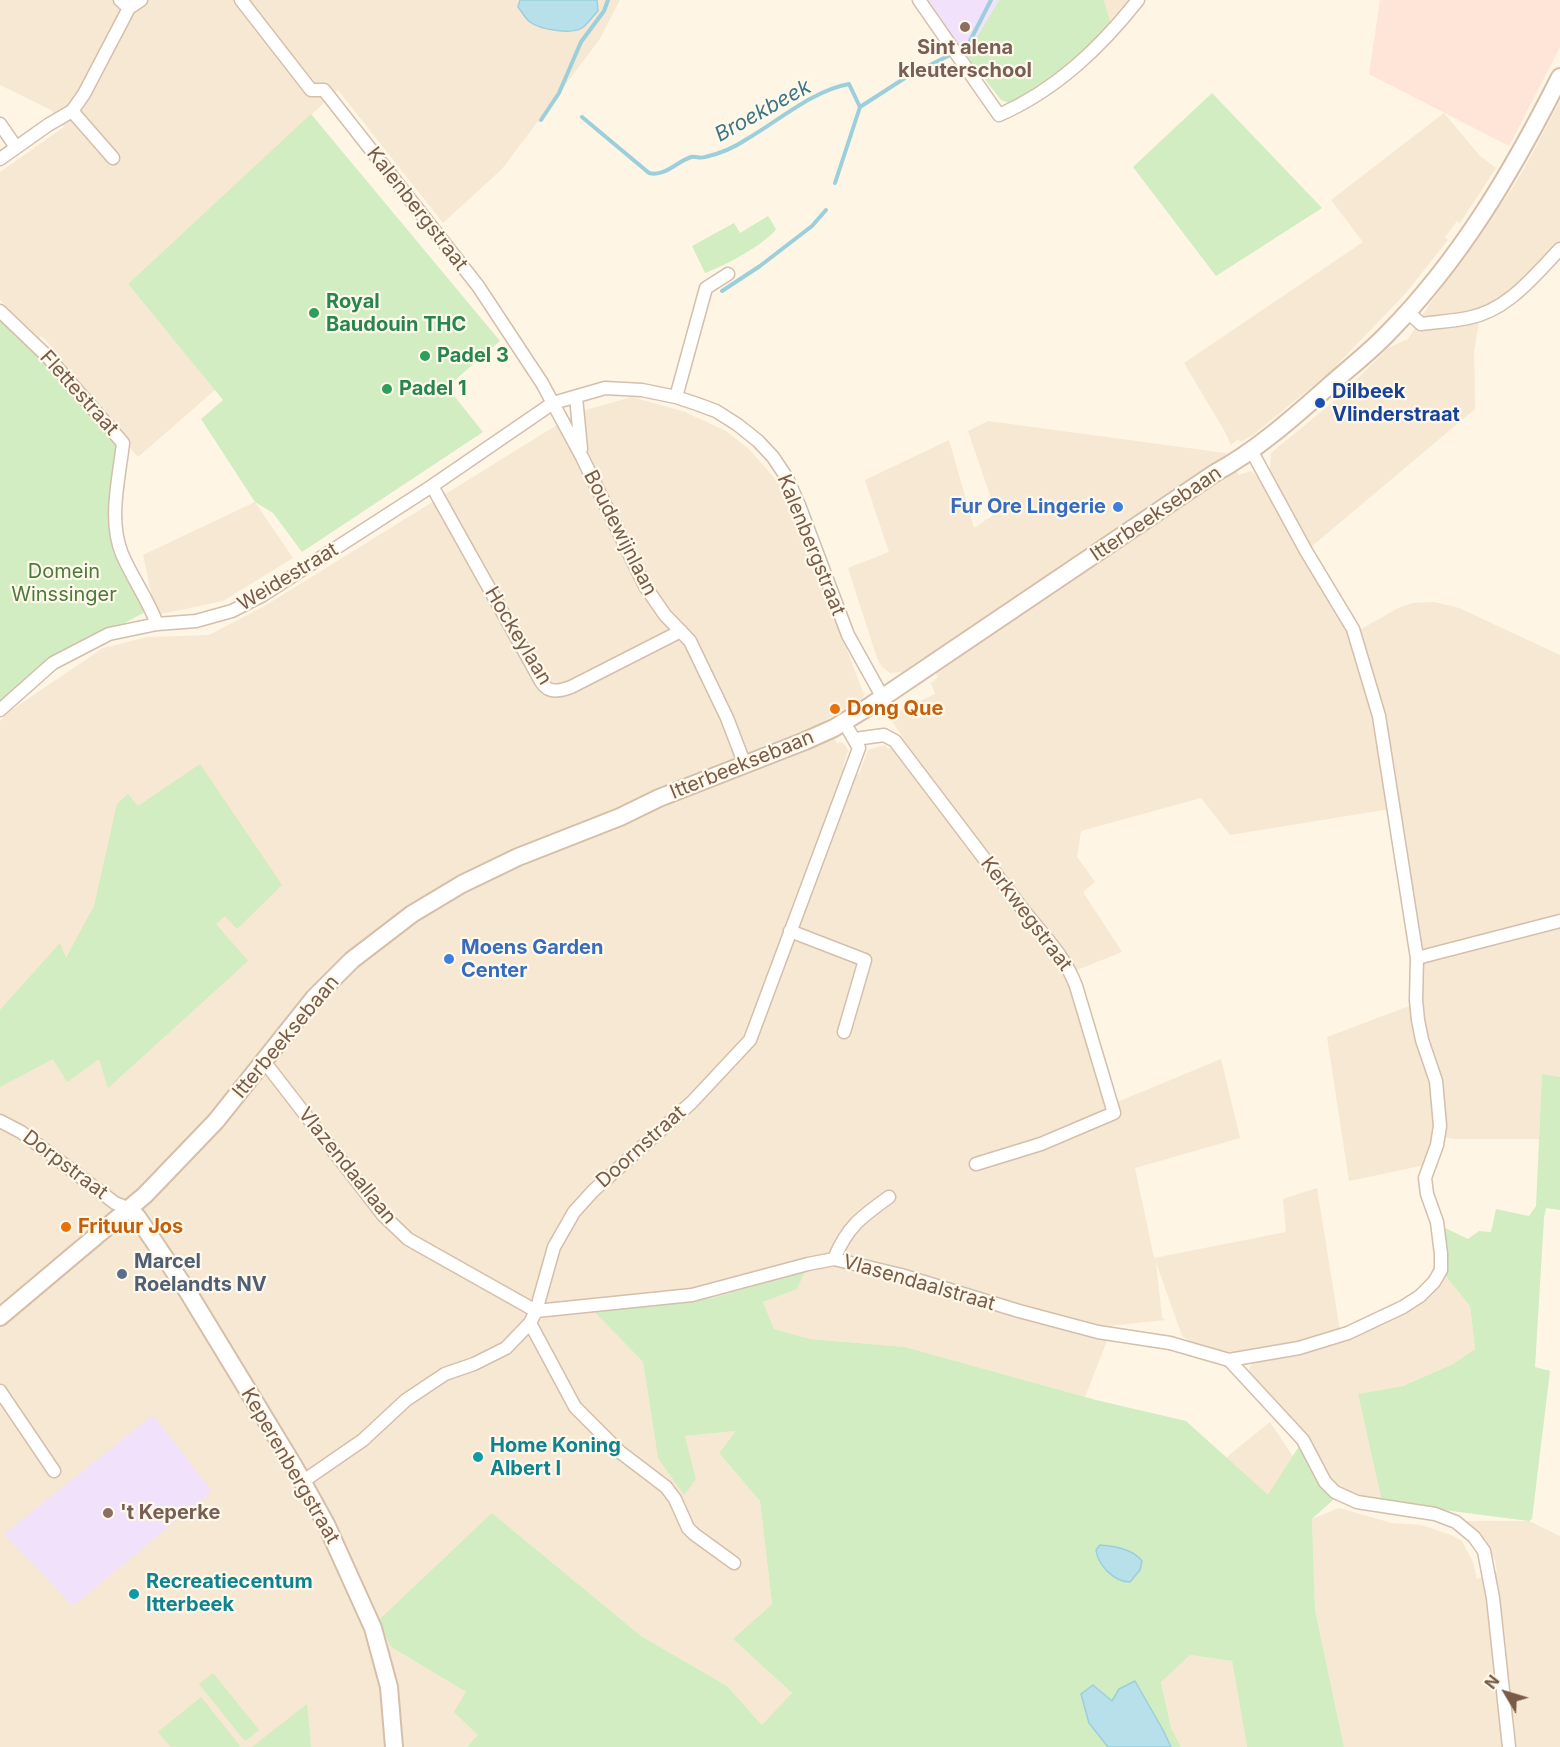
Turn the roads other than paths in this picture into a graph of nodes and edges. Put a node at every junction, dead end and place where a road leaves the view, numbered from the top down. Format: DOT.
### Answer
graph roads {
  1 [pos="141,0"];
  2 [pos="241,0"];
  3 [pos="919,0"];
  4 [pos="1138,0"];
  5 [pos="124,4"];
  6 [pos="1559,79"];
  7 [pos="72,111"];
  8 [pos="0,124"];
  9 [pos="16,147"];
  10 [pos="113,158"];
  11 [pos="0,159"];
  12 [pos="1560,249"];
  13 [pos="728,274"];
  14 [pos="0,311"];
  15 [pos="1408,312"];
  16 [pos="576,397"];
  17 [pos="676,397"];
  18 [pos="553,404"];
  19 [pos="1251,450"];
  20 [pos="582,457"];
  21 [pos="432,486"];
  22 [pos="157,624"];
  23 [pos="681,631"];
  24 [pos="883,698"];
  25 [pos="2,707"];
  26 [pos="844,722"];
  27 [pos="855,739"];
  28 [pos="745,765"];
  29 [pos="1560,921"];
  30 [pos="790,931"];
  31 [pos="1417,958"];
  32 [pos="844,1032"];
  33 [pos="263,1060"];
  34 [pos="0,1121"];
  35 [pos="976,1164"];
  36 [pos="889,1197"];
  37 [pos="130,1209"];
  38 [pos="834,1260"];
  39 [pos="0,1317"];
  40 [pos="533,1317"];
  41 [pos="1235,1359"];
  42 [pos="0,1391"];
  43 [pos="54,1471"];
  44 [pos="302,1482"];
  45 [pos="734,1563"];
  46 [pos="394,1747"];
  47 [pos="1509,1747"];
  1 -- 5 [label="street"];
  2 -- 18 [label="street, Kalenbergstraat"];
  3 -- 4 [label="street"];
  5 -- 7 [label="street"];
  6 -- 15 [label="main road, Itterbeeksebaan"];
  7 -- 9 [label="street"];
  7 -- 10 [label="street"];
  8 -- 9 [label="street"];
  9 -- 11 [label="street"];
  12 -- 15 [label="street"];
  13 -- 17 [label="street"];
  14 -- 22 [label="street, Flettestraat"];
  15 -- 19 [label="main road, Itterbeeksebaan"];
  16 -- 17 [label="street, Kalenbergstraat"];
  16 -- 18 [label="street, Kalenbergstraat"];
  16 -- 20 [label="street, Boudewijnlaan"];
  17 -- 24 [label="street, Kalenbergstraat"];
  18 -- 20 [label="street, Boudewijnlaan"];
  18 -- 21 [label="street, Weidestraat"];
  19 -- 24 [label="main road, Itterbeeksebaan"];
  19 -- 31 [label="street"];
  20 -- 23 [label="street, Boudewijnlaan"];
  21 -- 22 [label="street, Weidestraat"];
  21 -- 23 [label="street, Hockeylaan"];
  22 -- 25 [label="street, Weidestraat"];
  23 -- 28 [label="street, Boudewijnlaan"];
  24 -- 26 [label="main road, Itterbeeksebaan"];
  26 -- 27 [label="street"];
  26 -- 28 [label="main road, Itterbeeksebaan"];
  27 -- 30 [label="street, Doornstraat"];
  27 -- 35 [label="street, Kerkwegstraat"];
  28 -- 33 [label="main road, Itterbeeksebaan"];
  29 -- 31 [label="street"];
  30 -- 32 [label="street"];
  30 -- 40 [label="street, Doornstraat"];
  31 -- 41 [label="street"];
  33 -- 37 [label="main road, Itterbeeksebaan"];
  33 -- 40 [label="street, Vlazendaallaan"];
  34 -- 37 [label="street, Dorpstraat"];
  36 -- 38 [label="street"];
  37 -- 39 [label="main road, Itterbeeksebaan"];
  37 -- 44 [label="main road, Keperenbergstraat"];
  38 -- 40 [label="street, Vlasendaalstraat"];
  38 -- 41 [label="street, Vlasendaalstraat"];
  40 -- 44 [label="street, Doornstraat"];
  40 -- 45 [label="street"];
  41 -- 47 [label="street"];
  42 -- 43 [label="street"];
  44 -- 46 [label="main road, Keperenbergstraat"];
}
